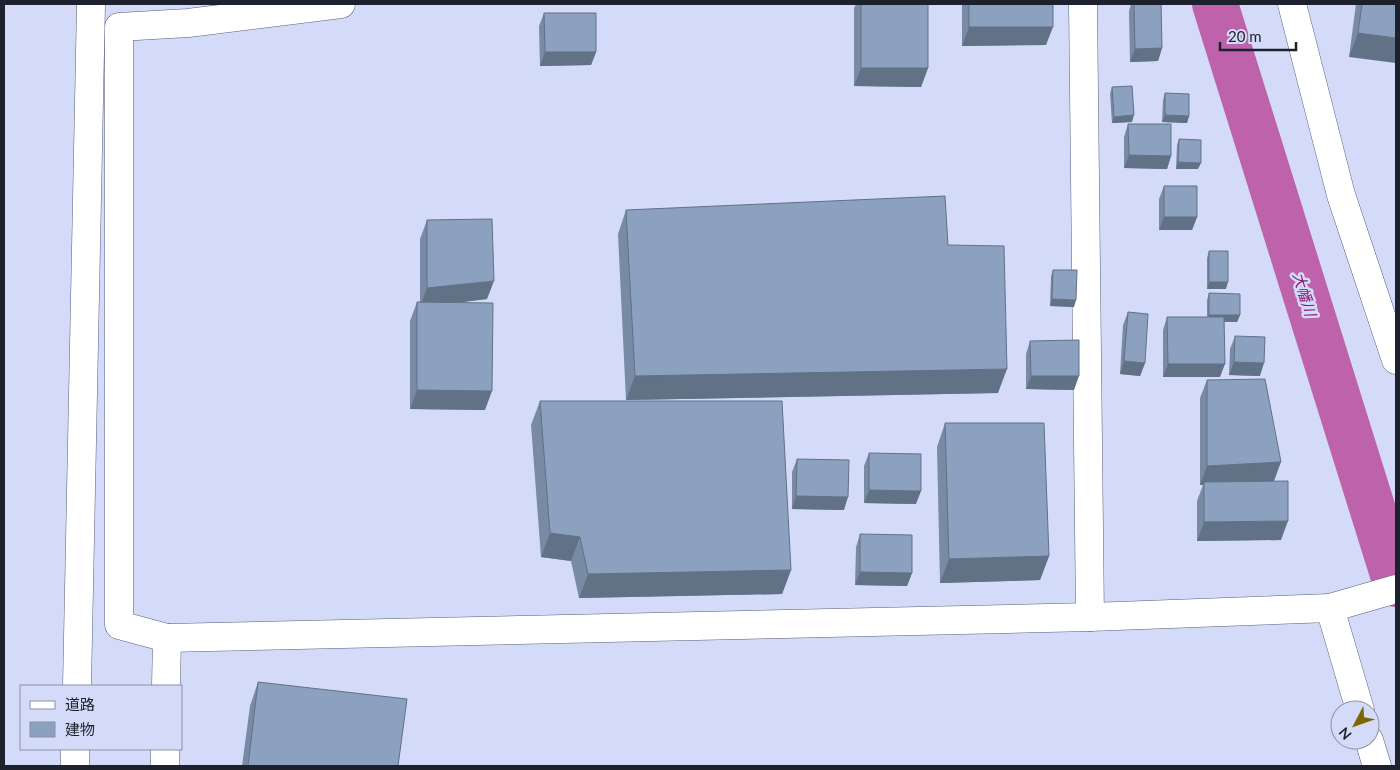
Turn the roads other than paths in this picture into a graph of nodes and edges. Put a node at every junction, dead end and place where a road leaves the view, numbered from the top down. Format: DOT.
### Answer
graph roads {
  1 [pos="91,4"];
  2 [pos="341,4"];
  3 [pos="1082,4"];
  4 [pos="1292,4"];
  5 [pos="1396,360"];
  6 [pos="1396,589"];
  7 [pos="1330,608"];
  8 [pos="1090,617"];
  9 [pos="167,638"];
  10 [pos="77,685"];
  11 [pos="166,685"];
  12 [pos="1357,700"];
  13 [pos="75,750"];
  14 [pos="166,750"];
  15 [pos="1372,750"];
  16 [pos="75,766"];
  17 [pos="165,766"];
  18 [pos="1377,766"];
  1 -- 10 [label="street"];
  2 -- 9 [label="street"];
  3 -- 8 [label="street"];
  4 -- 5 [label="street"];
  6 -- 7 [label="street"];
  7 -- 8 [label="street"];
  7 -- 12 [label="street"];
  8 -- 9 [label="street"];
  9 -- 11 [label="street"];
  13 -- 16 [label="street"];
  14 -- 17 [label="street"];
  15 -- 18 [label="street"];
}
